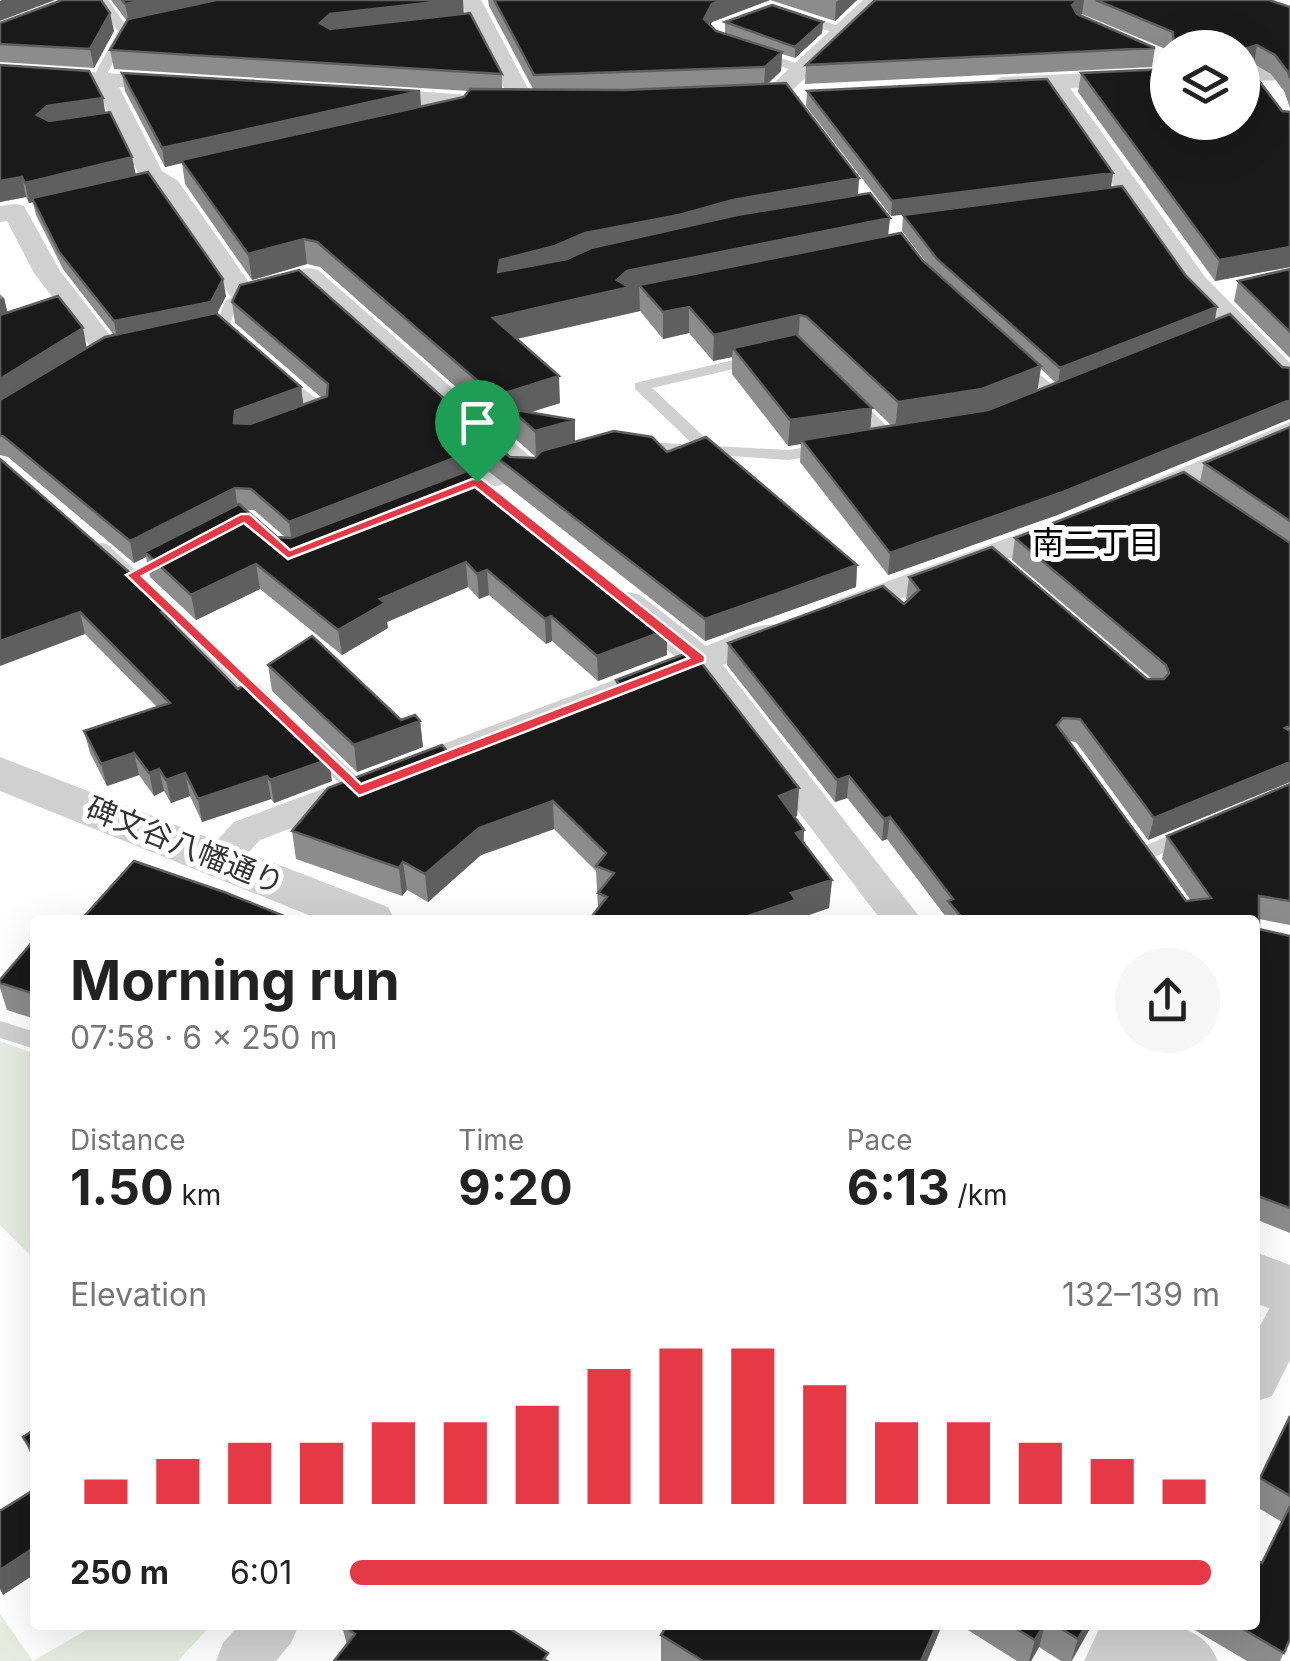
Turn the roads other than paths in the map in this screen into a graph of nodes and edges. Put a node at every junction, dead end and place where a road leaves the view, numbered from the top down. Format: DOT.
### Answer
graph roads {
  1 [pos="102,0"];
  2 [pos="876,0"];
  3 [pos="474,10"];
  4 [pos="788,14"];
  5 [pos="142,27"];
  6 [pos="124,31"];
  7 [pos="842,31"];
  8 [pos="737,48"];
  9 [pos="801,69"];
  10 [pos="0,73"];
  11 [pos="1290,73"];
  12 [pos="1260,74"];
  13 [pos="1150,77"];
  14 [pos="104,79"];
  15 [pos="1053,81"];
  16 [pos="199,85"];
  17 [pos="984,85"];
  18 [pos="1260,88"];
  19 [pos="351,94"];
  20 [pos="806,95"];
  21 [pos="1267,96"];
  22 [pos="498,104"];
  23 [pos="404,125"];
  24 [pos="198,171"];
  25 [pos="151,181"];
  26 [pos="16,211"];
  27 [pos="1237,288"];
  28 [pos="243,294"];
  29 [pos="1206,295"];
  30 [pos="224,325"];
  31 [pos="190,332"];
  32 [pos="238,337"];
  33 [pos="106,350"];
  34 [pos="782,354"];
  35 [pos="1012,356"];
  36 [pos="266,362"];
  37 [pos="1290,379"];
  38 [pos="1072,387"];
  39 [pos="838,388"];
  40 [pos="1054,394"];
  41 [pos="1036,401"];
  42 [pos="292,422"];
  43 [pos="1290,431"];
  44 [pos="908,435"];
  45 [pos="613,444"];
  46 [pos="839,447"];
  47 [pos="709,450"];
  48 [pos="507,506"];
  49 [pos="89,538"];
  50 [pos="597,577"];
  51 [pos="700,659"];
  52 [pos="274,710"];
  53 [pos="302,736"];
  54 [pos="0,773"];
  55 [pos="359,790"];
  56 [pos="1208,826"];
  57 [pos="1142,854"];
  58 [pos="219,859"];
  59 [pos="358,915"];
  60 [pos="898,915"];
  61 [pos="0,1028"];
  62 [pos="30,1039"];
  63 [pos="1260,1279"];
  64 [pos="1290,1291"];
  65 [pos="1290,1314"];
  66 [pos="1260,1372"];
  67 [pos="269,1630"];
  68 [pos="1128,1630"];
  69 [pos="1139,1630"];
  70 [pos="242,1661"];
  71 [pos="1110,1661"];
  72 [pos="1192,1661"];
  1 -- 6 [label="lane"];
  2 -- 7 [label="street"];
  3 -- 22 [label="street"];
  4 -- 7 [label="lane"];
  5 -- 6 [label="lane"];
  6 -- 14 [label="lane"];
  7 -- 9 [label="street"];
  8 -- 9 [label="lane"];
  9 -- 20 [label="street"];
  10 -- 14 [label="street"];
  11 -- 12 [label="street"];
  13 -- 15 [label="street"];
  14 -- 16 [label="street"];
  14 -- 25 [label="street"];
  15 -- 17 [label="street"];
  15 -- 29 [label="street"];
  18 -- 21 [label="street"];
  19 -- 22 [label="street"];
  22 -- 23 [label="street"];
  24 -- 25 [label="street"];
  25 -- 28 [label="street"];
  26 -- 33 [label="street"];
  27 -- 29 [label="street"];
  28 -- 30 [label="lane"];
  28 -- 48 [label="street"];
  29 -- 37 [label="street"];
  30 -- 31 [label="lane"];
  30 -- 32 [label="lane"];
  34 -- 47 [label="lane"];
  35 -- 40 [label="lane"];
  36 -- 42 [label="lane"];
  38 -- 40 [label="lane"];
  39 -- 44 [label="lane"];
  40 -- 41 [label="lane"];
  43 -- 51 [label="street"];
  45 -- 47 [label="lane"];
  46 -- 47 [label="lane"];
  49 -- 52 [label="lane"];
  50 -- 51 [label="street"];
  51 -- 55 [label="street"];
  51 -- 60 [label="street"];
  53 -- 55 [label="lane"];
  54 -- 58 [label="street, 碑文谷八幡通り"];
  55 -- 58 [label="street"];
  56 -- 57 [label="lane"];
  58 -- 59 [label="street, 碑文谷八幡通り"];
  61 -- 62 [label="lane"];
  63 -- 64 [label="street"];
  65 -- 66 [label="street"];
  67 -- 70 [label="street"];
  68 -- 71 [label="street"];
  69 -- 72 [label="street"];
}
